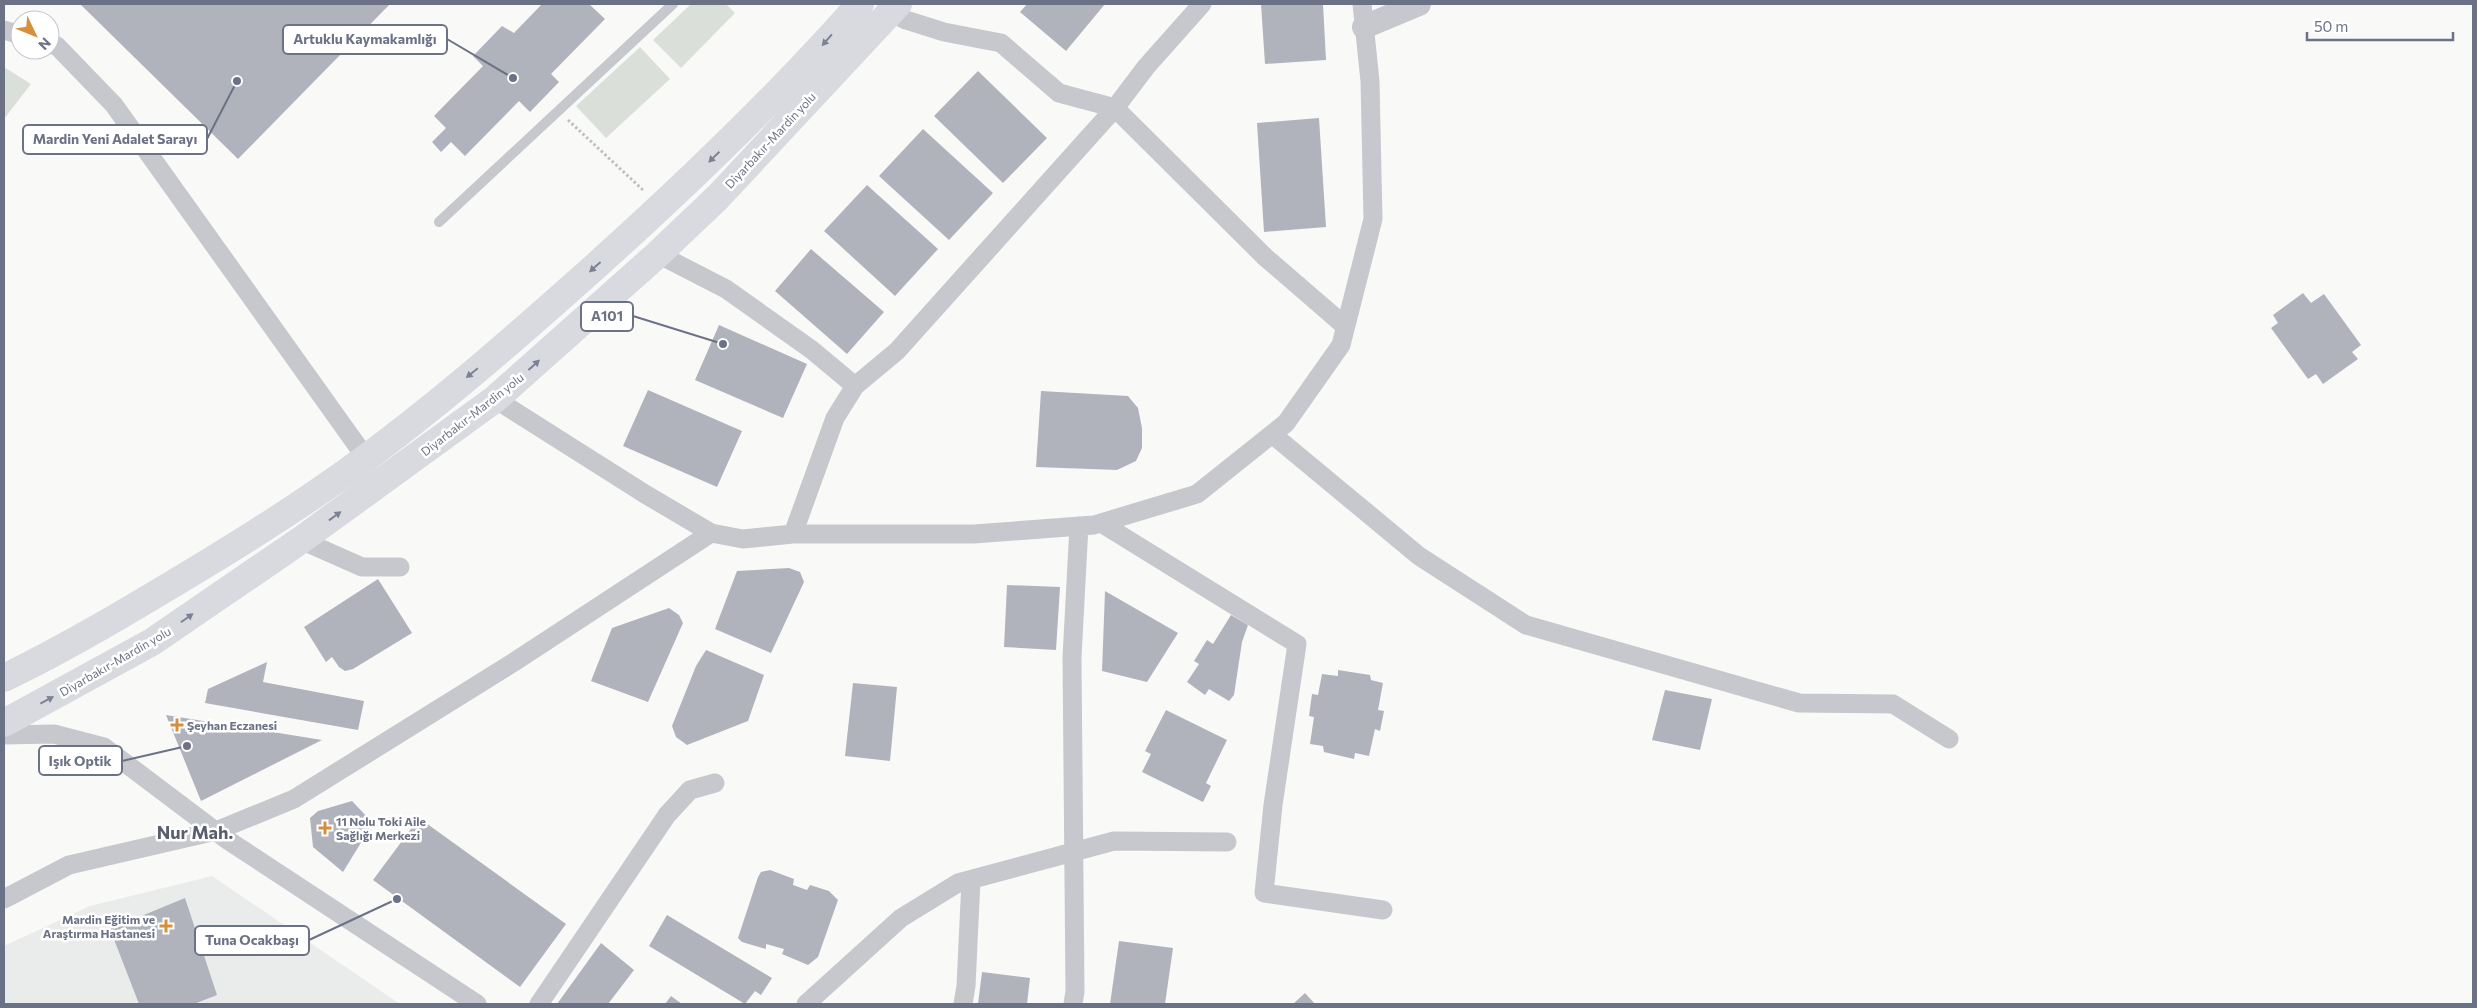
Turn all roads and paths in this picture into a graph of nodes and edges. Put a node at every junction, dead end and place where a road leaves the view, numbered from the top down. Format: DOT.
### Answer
graph roads {
  1 [pos="673,4"];
  2 [pos="860,4"];
  3 [pos="1202,4"];
  4 [pos="1362,4"];
  5 [pos="1419,4"];
  6 [pos="894,8"];
  7 [pos="1364,27"];
  8 [pos="60,49"];
  9 [pos="1115,108"];
  10 [pos="558,111"];
  11 [pos="646,193"];
  12 [pos="439,222"];
  13 [pos="658,254"];
  14 [pos="1345,326"];
  15 [pos="855,386"];
  16 [pos="495,398"];
  17 [pos="1272,434"];
  18 [pos="366,458"];
  19 [pos="1101,523"];
  20 [pos="1079,526"];
  21 [pos="712,533"];
  22 [pos="793,534"];
  23 [pos="301,540"];
  24 [pos="400,567"];
  25 [pos="4,678"];
  26 [pos="4,723"];
  27 [pos="4,736"];
  28 [pos="1949,739"];
  29 [pos="715,783"];
  30 [pos="216,831"];
  31 [pos="1227,842"];
  32 [pos="1073,852"];
  33 [pos="971,880"];
  34 [pos="4,900"];
  35 [pos="1383,910"];
  36 [pos="477,1004"];
  37 [pos="539,1004"];
  38 [pos="806,1004"];
  39 [pos="963,1004"];
  40 [pos="1073,1004"];
  1 -- 10 [label="lane"];
  2 -- 18 [label="highway, Diyarbakır-Mardin yolu, one-way"];
  3 -- 9 [label="street"];
  4 -- 7 [label="street"];
  5 -- 7 [label="street"];
  6 -- 9 [label="street"];
  6 -- 13 [label="highway, Diyarbakır-Mardin yolu"];
  7 -- 14 [label="street"];
  8 -- 18 [label="street"];
  9 -- 14 [label="street"];
  9 -- 15 [label="street"];
  10 -- 11 [label="path"];
  10 -- 12 [label="lane"];
  13 -- 15 [label="street"];
  16 -- 13 [label="highway, Diyarbakır-Mardin yolu, one-way"];
  14 -- 17 [label="street"];
  15 -- 22 [label="street"];
  16 -- 21 [label="street"];
  23 -- 16 [label="highway, Diyarbakır-Mardin yolu, one-way"];
  17 -- 19 [label="street"];
  17 -- 28 [label="street"];
  18 -- 25 [label="highway, Diyarbakır-Mardin yolu"];
  19 -- 20 [label="street"];
  19 -- 35 [label="street"];
  20 -- 22 [label="street"];
  20 -- 32 [label="street"];
  21 -- 22 [label="street"];
  21 -- 30 [label="street"];
  23 -- 24 [label="street"];
  26 -- 23 [label="highway, Diyarbakır-Mardin yolu, one-way"];
  27 -- 30 [label="street"];
  29 -- 37 [label="street"];
  30 -- 34 [label="street"];
  30 -- 36 [label="street"];
  31 -- 32 [label="street"];
  32 -- 33 [label="street"];
  32 -- 40 [label="street"];
  33 -- 38 [label="street"];
  33 -- 39 [label="street"];
}
